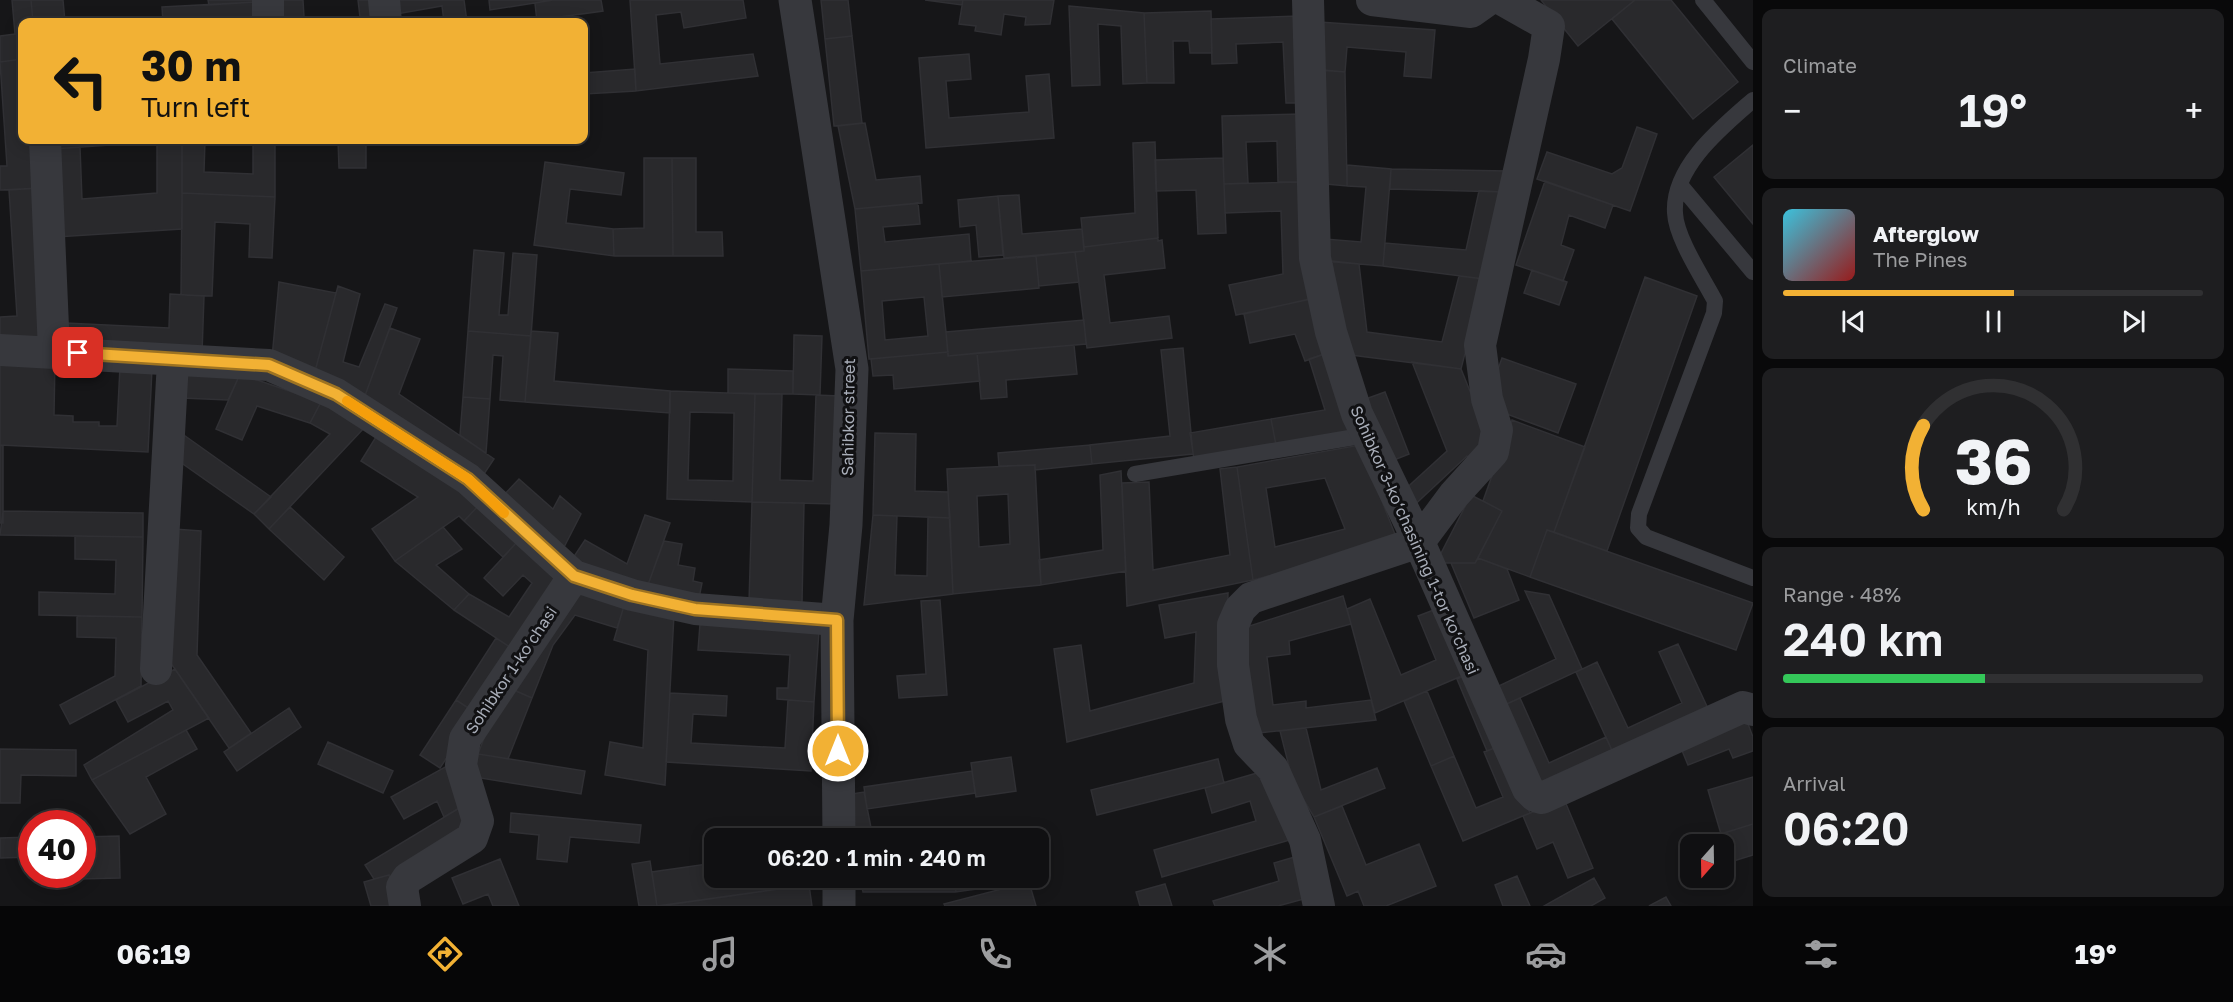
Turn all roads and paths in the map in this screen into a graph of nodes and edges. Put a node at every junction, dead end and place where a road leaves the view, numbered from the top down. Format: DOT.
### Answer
graph roads {
  1 [pos="268,0"];
  2 [pos="384,0"];
  3 [pos="795,0"];
  4 [pos="1308,0"];
  5 [pos="1372,0"];
  6 [pos="1488,0"];
  7 [pos="1503,0"];
  8 [pos="1703,0"];
  9 [pos="268,18"];
  10 [pos="386,18"];
  11 [pos="1753,62"];
  12 [pos="1753,100"];
  13 [pos="45,144"];
  14 [pos="1681,186"];
  15 [pos="1753,272"];
  16 [pos="0,350"];
  17 [pos="54,351"];
  18 [pos="173,360"];
  19 [pos="1367,435"];
  20 [pos="1135,474"];
  21 [pos="1419,542"];
  22 [pos="574,576"];
  23 [pos="1753,578"];
  24 [pos="837,620"];
  25 [pos="156,669"];
  26 [pos="1753,710"];
  27 [pos="839,828"];
  28 [pos="839,888"];
  29 [pos="405,906"];
  30 [pos="839,906"];
  31 [pos="1319,906"];
  1 -- 9 [label="street"];
  2 -- 10 [label="street"];
  3 -- 24 [label="street, Sahibkor street"];
  4 -- 19 [label="street, Sohibkor 3-ko‘chasining 1-tor ko‘chasi"];
  5 -- 6 [label="street"];
  7 -- 21 [label="street"];
  8 -- 11 [label="lane"];
  12 -- 14 [label="lane"];
  13 -- 17 [label="street"];
  14 -- 15 [label="lane"];
  14 -- 23 [label="lane"];
  16 -- 17 [label="street"];
  17 -- 18 [label="street"];
  18 -- 22 [label="street"];
  18 -- 25 [label="street"];
  19 -- 20 [label="lane"];
  19 -- 21 [label="street, Sohibkor 3-ko‘chasining 1-tor ko‘chasi"];
  21 -- 26 [label="street, Sohibkor 3-ko‘chasining 1-tor ko‘chasi"];
  21 -- 31 [label="street"];
  22 -- 24 [label="street"];
  22 -- 29 [label="street, Sohibkor 1-koʼchasi"];
  24 -- 27 [label="street, Sahibkor street"];
  28 -- 30 [label="street"];
}
